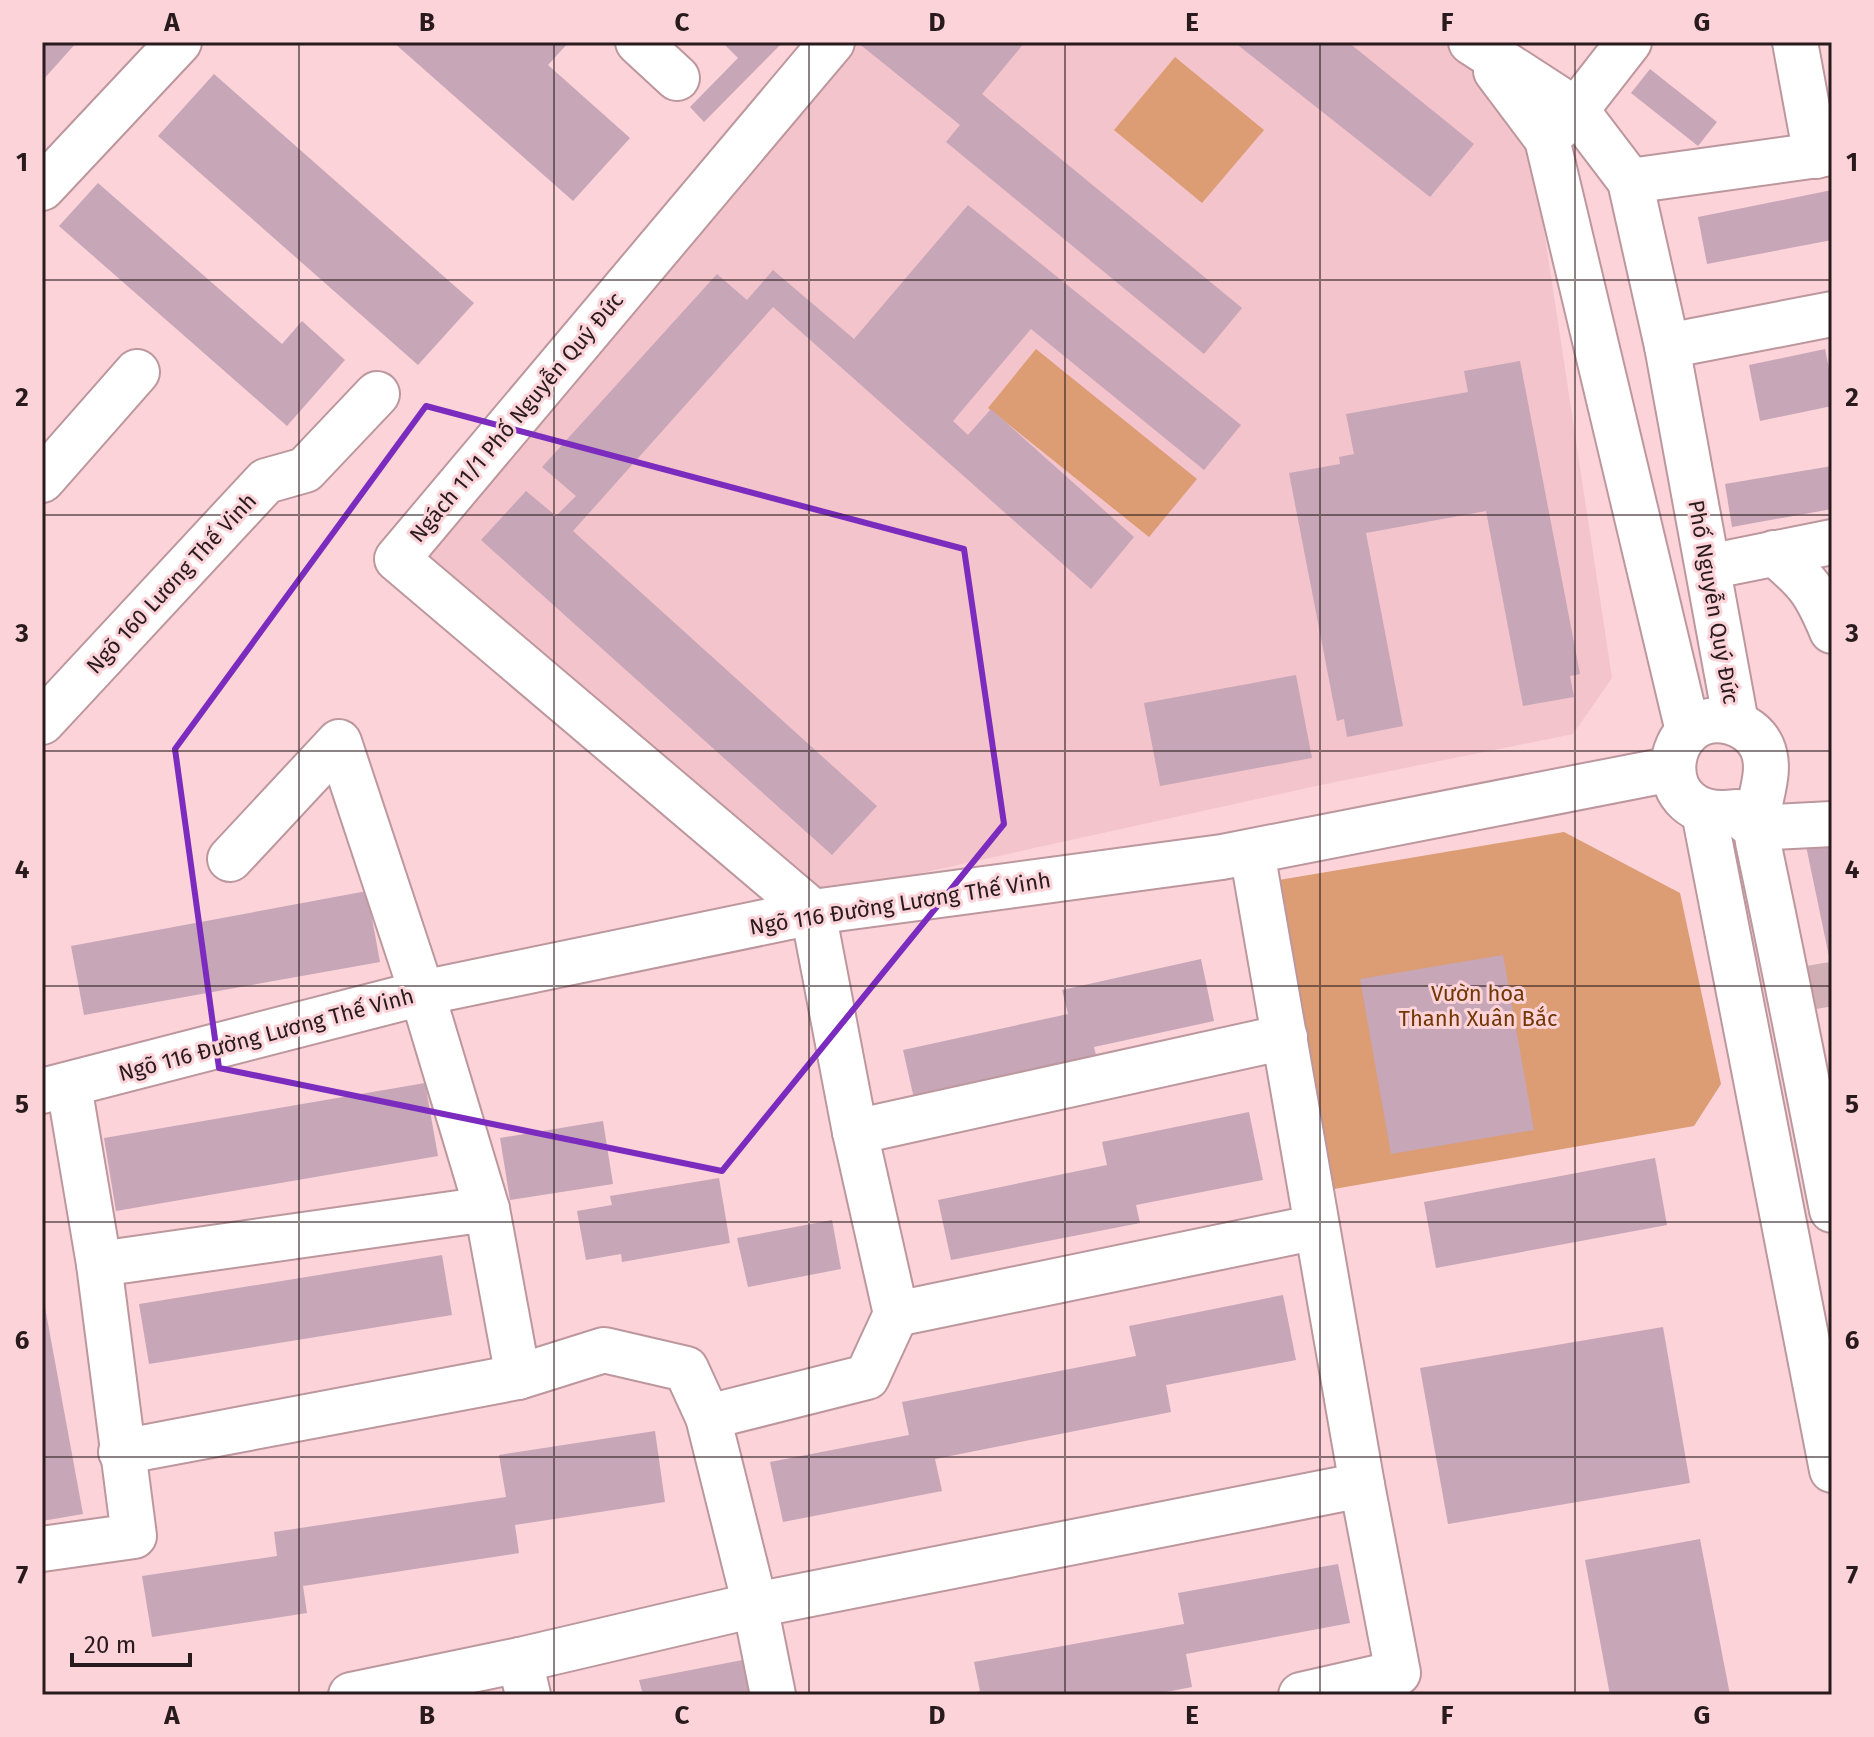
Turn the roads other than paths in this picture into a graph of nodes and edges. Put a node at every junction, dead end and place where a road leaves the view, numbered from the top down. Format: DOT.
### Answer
graph roads {
  1 [pos="179,42"];
  2 [pos="638,42"];
  3 [pos="832,42"];
  4 [pos="1629,42"];
  5 [pos="1795,42"];
  6 [pos="1476,46"];
  7 [pos="677,78"];
  8 [pos="1561,125"];
  9 [pos="1824,155"];
  10 [pos="1630,181"];
  11 [pos="42,188"];
  12 [pos="1832,314"];
  13 [pos="1667,346"];
  14 [pos="137,372"];
  15 [pos="377,394"];
  16 [pos="42,480"];
  17 [pos="1832,542"];
  18 [pos="1774,553"];
  19 [pos="1708,567"];
  20 [pos="1832,631"];
  21 [pos="42,722"];
  22 [pos="1736,723"];
  23 [pos="1680,750"];
  24 [pos="1704,812"];
  25 [pos="1832,824"];
  26 [pos="1755,828"];
  27 [pos="1252,852"];
  28 [pos="230,859"];
  29 [pos="813,912"];
  30 [pos="422,993"];
  31 [pos="1285,1037"];
  32 [pos="56,1089"];
  33 [pos="855,1132"];
  34 [pos="487,1209"];
  35 [pos="1832,1210"];
  36 [pos="1317,1227"];
  37 [pos="99,1264"];
  38 [pos="1816,1305"];
  39 [pos="896,1314"];
  40 [pos="518,1377"];
  41 [pos="708,1417"];
  42 [pos="121,1452"];
  43 [pos="1832,1470"];
  44 [pos="1362,1485"];
  45 [pos="42,1549"];
  46 [pos="755,1605"];
  47 [pos="524,1677"];
  48 [pos="1400,1684"];
  49 [pos="351,1695"];
  50 [pos="773,1695"];
  51 [pos="1301,1695"];
  1 -- 11 [label="street"];
  2 -- 7 [label="street"];
  3 -- 29 [label="street, Ngách 11/1 Phố Nguyễn Quý Đức"];
  4 -- 8 [label="street"];
  5 -- 9 [label="street"];
  6 -- 8 [label="street, Phố Nguyễn Quý Đức"];
  8 -- 10 [label="street, Phố Nguyễn Quý Đức"];
  8 -- 23 [label="street"];
  9 -- 10 [label="street"];
  10 -- 13 [label="street, Phố Nguyễn Quý Đức"];
  12 -- 13 [label="street"];
  13 -- 19 [label="street, Phố Nguyễn Quý Đức"];
  14 -- 16 [label="street"];
  15 -- 21 [label="street, Ngõ 160 Lương Thế Vinh"];
  17 -- 18 [label="street"];
  18 -- 19 [label="street"];
  18 -- 20 [label="street"];
  19 -- 22 [label="street, Phố Nguyễn Quý Đức"];
  22 -- 23 [label="street, Ngõ 116 Đường Lương Thế Vinh"];
  22 -- 26 [label="street, Phố Nguyễn Quý Đức"];
  23 -- 24 [label="street"];
  23 -- 27 [label="street, Ngõ 116 Đường Lương Thế Vinh"];
  24 -- 26 [label="street"];
  24 -- 38 [label="street"];
  25 -- 26 [label="street"];
  26 -- 35 [label="street, Phố Nguyễn Quý Đức"];
  27 -- 29 [label="street, Ngõ 116 Đường Lương Thế Vinh"];
  27 -- 31 [label="street"];
  28 -- 30 [label="street"];
  29 -- 30 [label="street, Ngõ 116 Đường Lương Thế Vinh"];
  29 -- 33 [label="street"];
  30 -- 32 [label="street, Ngõ 116 Đường Lương Thế Vinh"];
  30 -- 34 [label="street"];
  31 -- 33 [label="street"];
  31 -- 36 [label="street"];
  32 -- 37 [label="street"];
  33 -- 39 [label="street"];
  34 -- 37 [label="street"];
  34 -- 40 [label="street"];
  36 -- 39 [label="street"];
  36 -- 44 [label="street"];
  37 -- 42 [label="street"];
  38 -- 43 [label="street"];
  39 -- 41 [label="street"];
  40 -- 41 [label="street"];
  40 -- 42 [label="street"];
  41 -- 46 [label="street"];
  42 -- 45 [label="street"];
  44 -- 46 [label="street"];
  44 -- 48 [label="street"];
  46 -- 47 [label="street"];
  46 -- 50 [label="street"];
  47 -- 49 [label="street"];
  48 -- 51 [label="street"];
}
